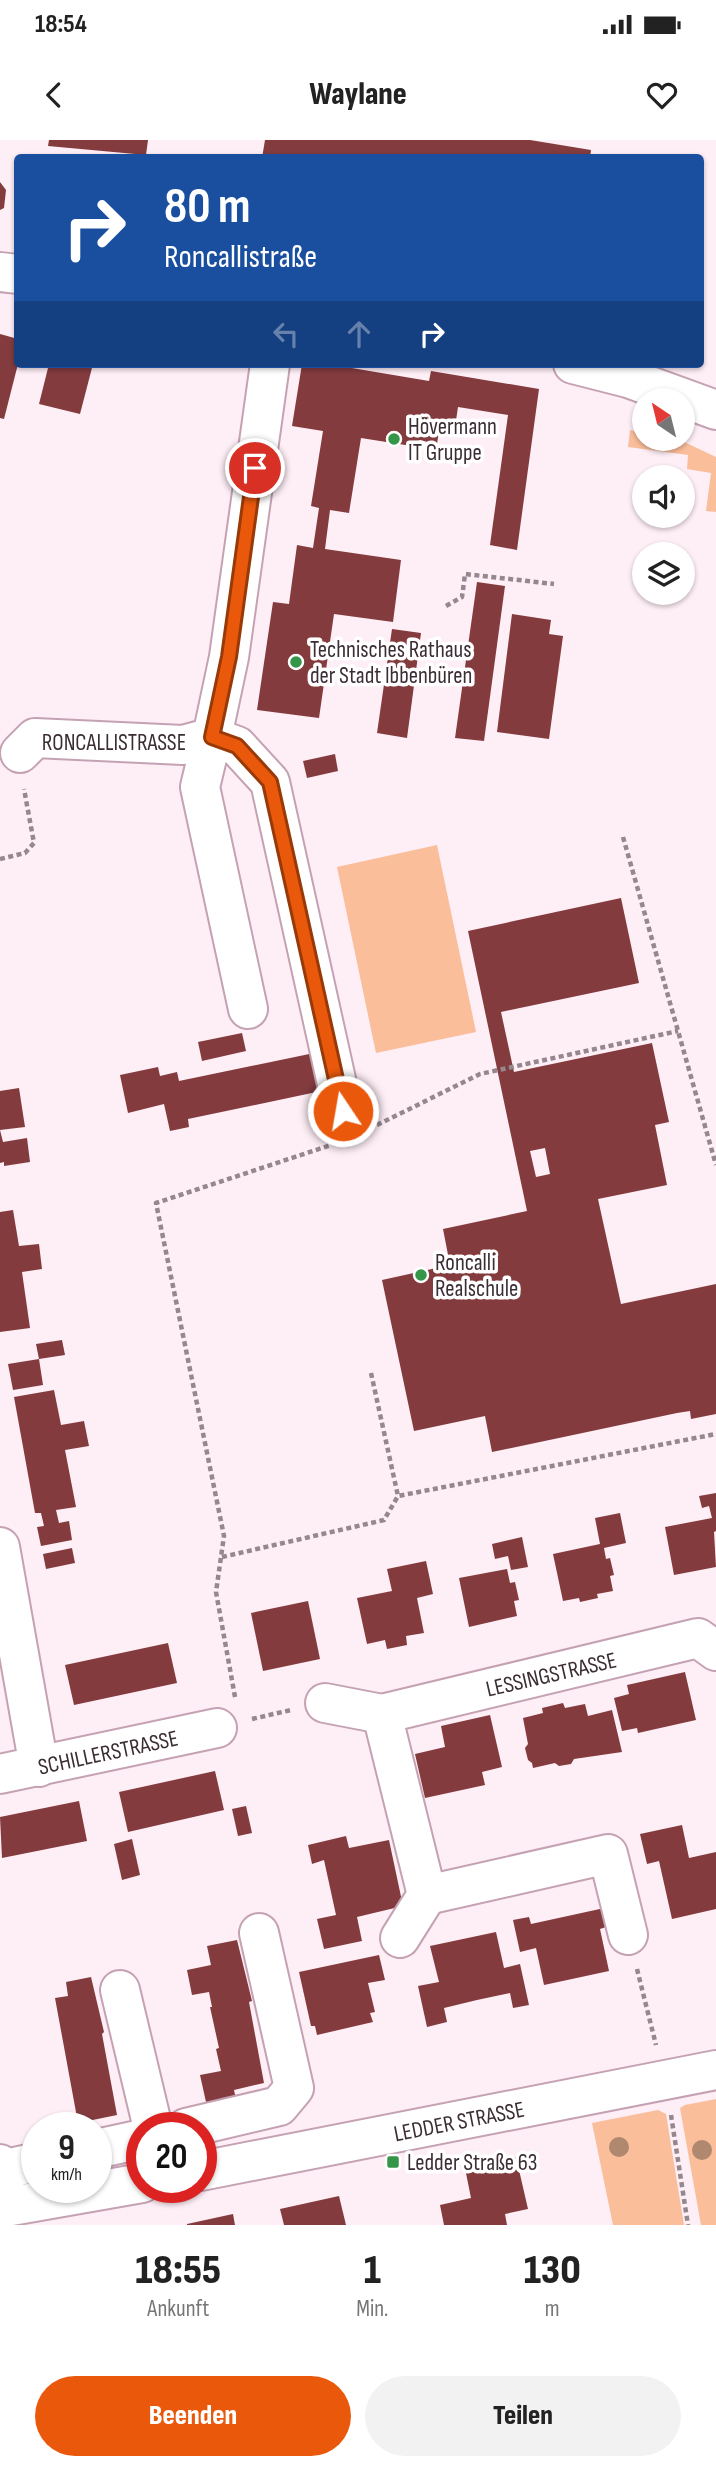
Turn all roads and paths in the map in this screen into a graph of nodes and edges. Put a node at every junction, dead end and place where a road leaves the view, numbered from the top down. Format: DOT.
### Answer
graph roads {
  1 [pos="269,368"];
  2 [pos="589,368"];
  3 [pos="716,410"];
  4 [pos="554,584"];
  5 [pos="446,606"];
  6 [pos="212,737"];
  7 [pos="20,753"];
  8 [pos="623,837"];
  9 [pos="0,859"];
  10 [pos="248,1009"];
  11 [pos="678,1031"];
  12 [pos="350,1124"];
  13 [pos="716,1165"];
  14 [pos="371,1373"];
  15 [pos="716,1434"];
  16 [pos="398,1496"];
  17 [pos="0,1546"];
  18 [pos="222,1556"];
  19 [pos="716,1651"];
  20 [pos="325,1703"];
  21 [pos="382,1714"];
  22 [pos="228,1725"];
  23 [pos="39,1767"];
  24 [pos="0,1774"];
  25 [pos="427,1895"];
  26 [pos="259,1933"];
  27 [pos="628,1935"];
  28 [pos="400,1938"];
  29 [pos="120,1990"];
  30 [pos="716,2070"];
  31 [pos="666,2080"];
  32 [pos="149,2112"];
  33 [pos="217,2121"];
  34 [pos="13,2165"];
  35 [pos="217,2168"];
  36 [pos="126,2186"];
  37 [pos="4,2207"];
  38 [pos="688,2225"];
  1 -- 6 [label="street, RONCALLISTRASSE"];
  2 -- 3 [label="street"];
  4 -- 5 [label="path"];
  6 -- 7 [label="street, RONCALLISTRASSE"];
  6 -- 10 [label="street"];
  6 -- 12 [label="street"];
  7 -- 9 [label="path"];
  8 -- 11 [label="path"];
  11 -- 12 [label="path"];
  11 -- 13 [label="path"];
  12 -- 18 [label="path"];
  14 -- 16 [label="path"];
  15 -- 16 [label="path"];
  16 -- 18 [label="path"];
  17 -- 23 [label="street"];
  18 -- 22 [label="path"];
  19 -- 21 [label="street, LESSINGSTRASSE"];
  20 -- 21 [label="street, LESSINGSTRASSE"];
  20 -- 22 [label="path"];
  21 -- 25 [label="street"];
  22 -- 23 [label="street, SCHILLERSTRASSE"];
  23 -- 24 [label="street, SCHILLERSTRASSE"];
  25 -- 27 [label="street"];
  25 -- 28 [label="street"];
  26 -- 33 [label="street"];
  27 -- 31 [label="path"];
  29 -- 32 [label="street"];
  30 -- 31 [label="street, LEDDER STRASSE"];
  31 -- 35 [label="street, LEDDER STRASSE"];
  31 -- 38 [label="path"];
  34 -- 37 [label="street"];
  36 -- 37 [label="street"];
}
